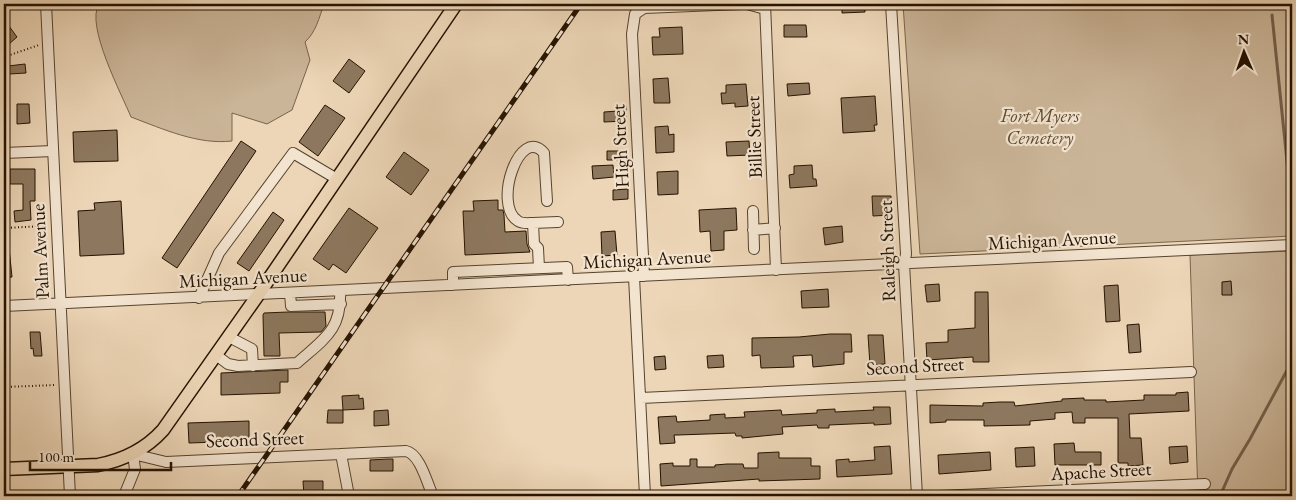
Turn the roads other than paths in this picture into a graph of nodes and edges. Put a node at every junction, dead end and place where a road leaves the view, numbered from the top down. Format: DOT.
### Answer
graph roads {
  1 [pos="46,4"];
  2 [pos="456,4"];
  3 [pos="741,4"];
  4 [pos="747,4"];
  5 [pos="891,4"];
  6 [pos="765,6"];
  7 [pos="53,151"];
  8 [pos="4,153"];
  9 [pos="337,179"];
  10 [pos="547,201"];
  11 [pos="753,211"];
  12 [pos="558,222"];
  13 [pos="533,223"];
  14 [pos="775,228"];
  15 [pos="753,230"];
  16 [pos="1289,245"];
  17 [pos="754,249"];
  18 [pos="904,264"];
  19 [pos="539,268"];
  20 [pos="776,270"];
  21 [pos="639,277"];
  22 [pos="568,280"];
  23 [pos="453,285"];
  24 [pos="340,291"];
  25 [pos="313,292"];
  26 [pos="290,293"];
  27 [pos="258,295"];
  28 [pos="199,298"];
  29 [pos="60,304"];
  30 [pos="340,304"];
  31 [pos="314,305"];
  32 [pos="4,306"];
  33 [pos="229,337"];
  34 [pos="216,355"];
  35 [pos="253,366"];
  36 [pos="1191,372"];
  37 [pos="911,385"];
  38 [pos="640,398"];
  39 [pos="133,454"];
  40 [pos="341,454"];
  41 [pos="68,466"];
  42 [pos="4,469"];
  43 [pos="1205,484"];
  44 [pos="70,496"];
  45 [pos="124,496"];
  46 [pos="348,496"];
  47 [pos="433,496"];
  48 [pos="645,496"];
  49 [pos="917,496"];
  50 [pos="939,496"];
  1 -- 7 [label="street, Palm Avenue"];
  2 -- 9 [label="main road"];
  3 -- 21 [label="street, High Street"];
  4 -- 6 [label="street"];
  5 -- 18 [label="street, Raleigh Street"];
  6 -- 14 [label="street, Billie Street"];
  7 -- 8 [label="street"];
  7 -- 29 [label="street, Palm Avenue"];
  9 -- 27 [label="main road"];
  9 -- 28 [label="street"];
  10 -- 13 [label="street"];
  11 -- 15 [label="street"];
  12 -- 13 [label="street"];
  13 -- 19 [label="street"];
  14 -- 15 [label="street"];
  14 -- 20 [label="street, Billie Street"];
  15 -- 17 [label="street"];
  16 -- 18 [label="street, Michigan Avenue"];
  18 -- 20 [label="street, Michigan Avenue"];
  18 -- 37 [label="street, Raleigh Street"];
  19 -- 22 [label="street"];
  19 -- 23 [label="street"];
  20 -- 21 [label="street, Michigan Avenue"];
  21 -- 22 [label="street, Michigan Avenue"];
  21 -- 38 [label="street, High Street"];
  22 -- 23 [label="street, Michigan Avenue"];
  23 -- 24 [label="street, Michigan Avenue"];
  24 -- 25 [label="street, Michigan Avenue"];
  24 -- 30 [label="street"];
  25 -- 26 [label="street, Michigan Avenue"];
  25 -- 31 [label="street"];
  26 -- 27 [label="street, Michigan Avenue"];
  26 -- 31 [label="street"];
  27 -- 28 [label="street, Michigan Avenue"];
  27 -- 33 [label="main road"];
  28 -- 29 [label="street, Michigan Avenue"];
  29 -- 32 [label="street, Michigan Avenue"];
  29 -- 41 [label="street, Palm Avenue"];
  30 -- 31 [label="street"];
  30 -- 35 [label="street"];
  33 -- 34 [label="main road"];
  33 -- 35 [label="street"];
  34 -- 35 [label="street"];
  34 -- 39 [label="main road"];
  36 -- 37 [label="street, Second Street"];
  37 -- 38 [label="street, Second Street"];
  37 -- 49 [label="street, Raleigh Street"];
  38 -- 48 [label="street, High Street"];
  39 -- 40 [label="street, Second Street"];
  39 -- 41 [label="main road"];
  39 -- 45 [label="street"];
  40 -- 46 [label="street"];
  40 -- 47 [label="street, Second Street"];
  41 -- 42 [label="main road"];
  41 -- 44 [label="street, Palm Avenue"];
  43 -- 50 [label="street, Apache Street"];
}
